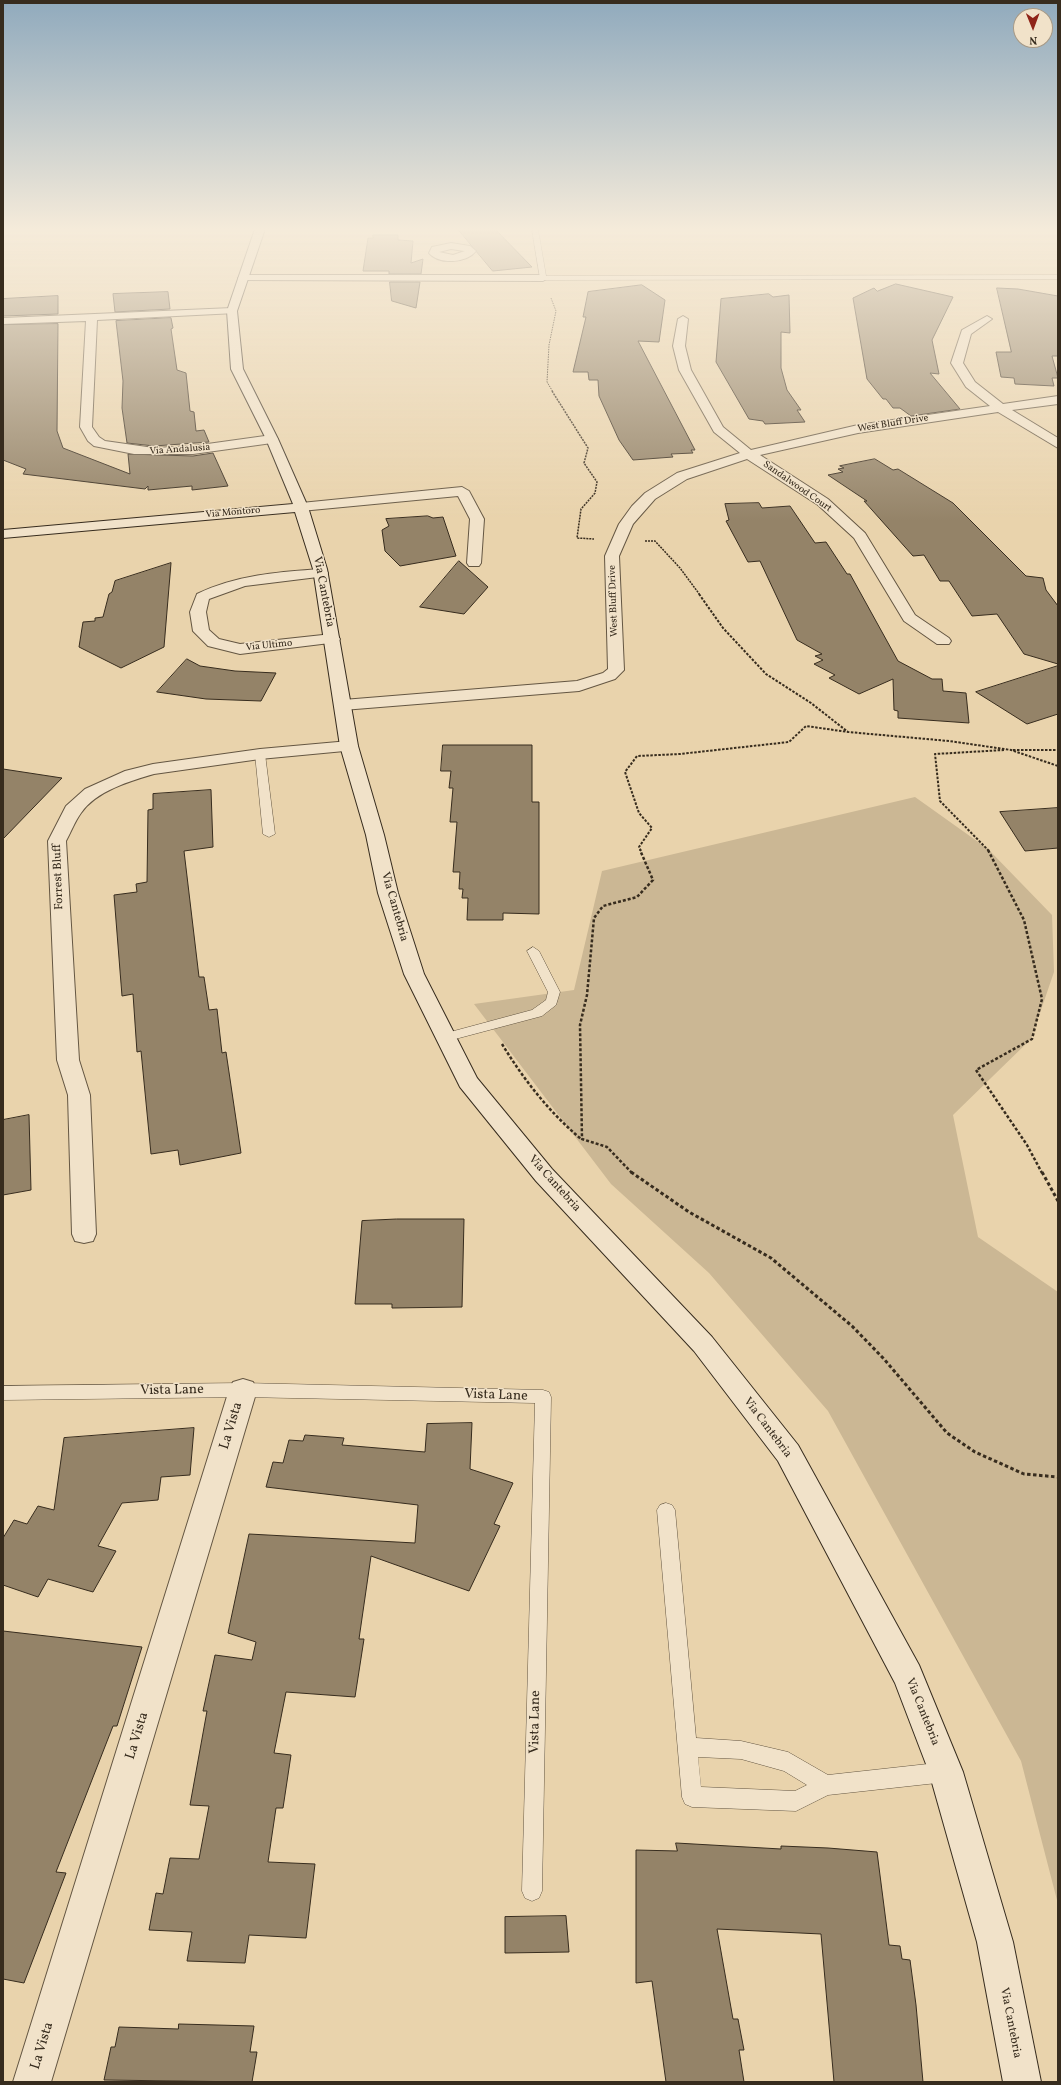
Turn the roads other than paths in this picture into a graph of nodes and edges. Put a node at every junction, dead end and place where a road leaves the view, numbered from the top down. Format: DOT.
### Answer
graph roads {
  1 [pos="92,326"];
  2 [pos="233,326"];
  3 [pos="682,326"];
  4 [pos="975,326"];
  5 [pos="1058,400"];
  6 [pos="1000,408"];
  7 [pos="272,439"];
  8 [pos="1058,444"];
  9 [pos="750,454"];
  10 [pos="300,507"];
  11 [pos="3,534"];
  12 [pos="474,563"];
  13 [pos="321,573"];
  14 [pos="332,639"];
  15 [pos="943,640"];
  16 [pos="343,706"];
  17 [pos="350,746"];
  18 [pos="260,754"];
  19 [pos="269,834"];
  20 [pos="533,951"];
  21 [pos="444,1038"];
  22 [pos="84,1234"];
  23 [pos="243,1390"];
  24 [pos="3,1393"];
  25 [pos="666,1510"];
  26 [pos="687,1747"];
  27 [pos="946,1772"];
  28 [pos="826,1785"];
  29 [pos="532,1891"];
  30 [pos="32,2082"];
  31 [pos="1022,2082"];
  1 -- 7 [label="street, Via Andalusia"];
  2 -- 7 [label="street, Via Cantebria"];
  3 -- 9 [label="street, Sandalwood Court"];
  4 -- 6 [label="street"];
  5 -- 6 [label="street, West Bluff Drive"];
  6 -- 8 [label="street"];
  6 -- 9 [label="street, West Bluff Drive"];
  7 -- 10 [label="street, Via Cantebria"];
  9 -- 15 [label="street, Sandalwood Court"];
  9 -- 16 [label="street, West Bluff Drive"];
  10 -- 11 [label="street, Via Montoro"];
  10 -- 12 [label="street, Via Montoro"];
  10 -- 13 [label="street, Via Cantebria"];
  13 -- 14 [label="street, Via Cantebria"];
  13 -- 14 [label="street, Via Ultimo"];
  14 -- 16 [label="street, Via Cantebria"];
  16 -- 17 [label="street, Via Cantebria"];
  17 -- 18 [label="street, Forrest Bluff"];
  17 -- 21 [label="street, Via Cantebria"];
  18 -- 19 [label="lane"];
  18 -- 22 [label="street, Forrest Bluff"];
  20 -- 21 [label="lane"];
  21 -- 27 [label="street, Via Cantebria"];
  23 -- 24 [label="lane, Vista Lane"];
  23 -- 29 [label="lane, Vista Lane"];
  23 -- 30 [label="street, La Vista"];
  25 -- 26 [label="lane"];
  26 -- 28 [label="lane"];
  26 -- 28 [label="lane"];
  27 -- 28 [label="lane"];
  27 -- 31 [label="street, Via Cantebria"];
}
